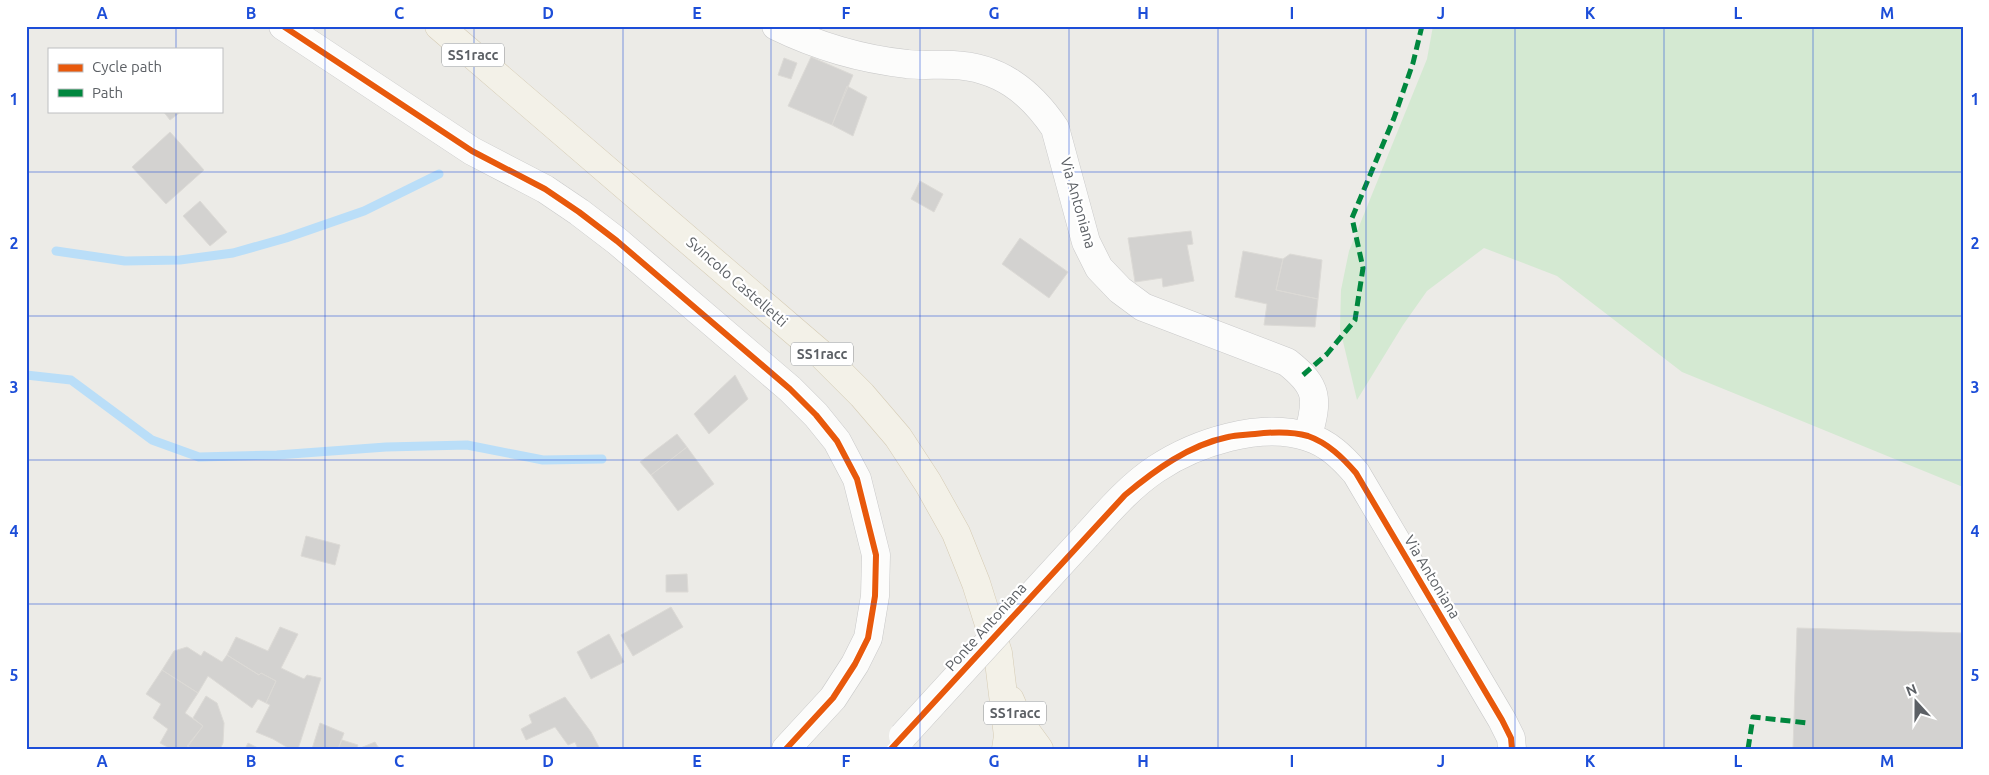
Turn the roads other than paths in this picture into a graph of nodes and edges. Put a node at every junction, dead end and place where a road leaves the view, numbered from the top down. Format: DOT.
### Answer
graph roads {
  1 [pos="282,26"];
  2 [pos="439,26"];
  3 [pos="776,26"];
  4 [pos="1308,436"];
  5 [pos="1001,672"];
  6 [pos="897,742"];
  7 [pos="786,749"];
  8 [pos="1006,749"];
  9 [pos="1039,749"];
  10 [pos="1512,749"];
  1 -- 7 [label="street"];
  2 -- 5 [label="main road, Svincolo Castelletti / SS1racc"];
  3 -- 4 [label="street, Via Antoniana"];
  4 -- 6 [label="street, Ponte Antoniana, bridge"];
  4 -- 10 [label="street, Via Antoniana"];
  5 -- 8 [label="main road, SS1racc"];
  5 -- 9 [label="main road, SS1racc"];
}
